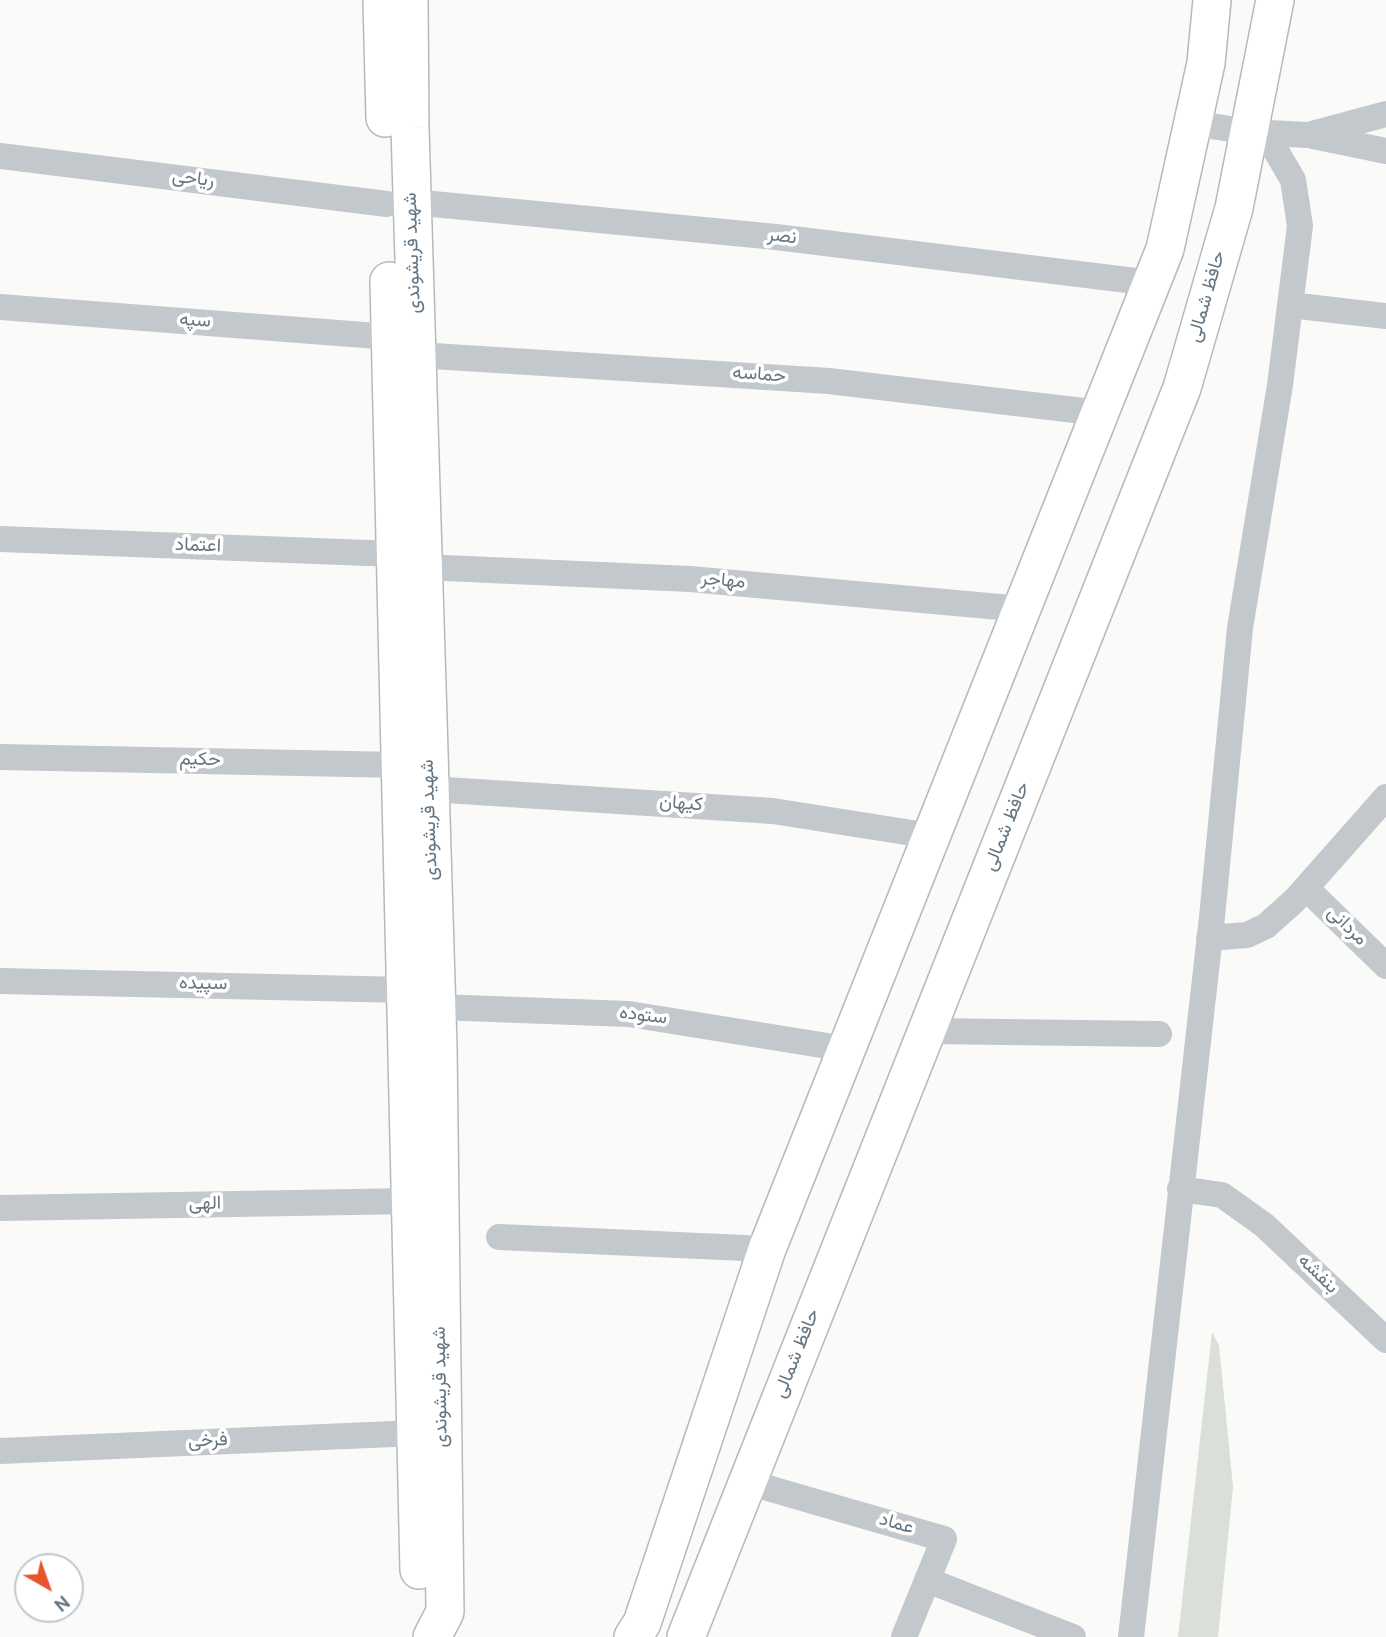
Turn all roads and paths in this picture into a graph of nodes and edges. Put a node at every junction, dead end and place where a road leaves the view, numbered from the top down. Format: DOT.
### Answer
graph roads {
  1 [pos="382,0"];
  2 [pos="409,0"];
  3 [pos="1212,0"];
  4 [pos="1275,0"];
  5 [pos="1386,114"];
  6 [pos="1193,123"];
  7 [pos="1257,132"];
  8 [pos="1308,135"];
  9 [pos="1386,151"];
  10 [pos="0,156"];
  11 [pos="399,203"];
  12 [pos="1152,283"];
  13 [pos="1290,305"];
  14 [pos="0,307"];
  15 [pos="1386,316"];
  16 [pos="404,346"];
  17 [pos="1100,413"];
  18 [pos="0,539"];
  19 [pos="410,561"];
  20 [pos="1022,609"];
  21 [pos="0,757"];
  22 [pos="400,765"];
  23 [pos="430,789"];
  24 [pos="1386,797"];
  25 [pos="931,836"];
  26 [pos="1306,888"];
  27 [pos="1209,938"];
  28 [pos="1386,966"];
  29 [pos="0,981"];
  30 [pos="406,990"];
  31 [pos="437,1007"];
  32 [pos="926,1031"];
  33 [pos="1159,1034"];
  34 [pos="846,1049"];
  35 [pos="1191,1191"];
  36 [pos="411,1201"];
  37 [pos="0,1208"];
  38 [pos="499,1237"];
  39 [pos="767,1249"];
  40 [pos="1386,1340"];
  41 [pos="416,1433"];
  42 [pos="0,1451"];
  43 [pos="747,1482"];
  44 [pos="927,1580"];
  45 [pos="633,1637"];
  46 [pos="686,1637"];
  47 [pos="904,1637"];
  48 [pos="1073,1637"];
  49 [pos="1131,1637"];
  1 -- 11 [label="main road, شهید قریشوندی"];
  2 -- 11 [label="main road, شهید قریشوندی"];
  3 -- 6 [label="main road"];
  4 -- 7 [label="main road, حافظ شمالی"];
  5 -- 8 [label="street"];
  6 -- 7 [label="street"];
  6 -- 12 [label="main road"];
  7 -- 8 [label="street"];
  7 -- 13 [label="street"];
  7 -- 32 [label="main road, حافظ شمالی"];
  8 -- 9 [label="street"];
  10 -- 11 [label="street, ریاحی"];
  11 -- 12 [label="street, نصر"];
  11 -- 16 [label="main road, شهید قریشوندی"];
  12 -- 17 [label="main road"];
  13 -- 15 [label="street"];
  13 -- 27 [label="street"];
  14 -- 16 [label="street, سپه"];
  16 -- 17 [label="street, حماسه"];
  16 -- 19 [label="main road, شهید قریشوندی"];
  17 -- 20 [label="main road"];
  18 -- 19 [label="street, اعتماد"];
  19 -- 20 [label="street, مهاجر"];
  19 -- 22 [label="main road, شهید قریشوندی"];
  19 -- 23 [label="main road, شهید قریشوندی"];
  20 -- 25 [label="main road"];
  21 -- 22 [label="street, حکیم"];
  22 -- 30 [label="main road, شهید قریشوندی"];
  23 -- 25 [label="street, کیهان"];
  23 -- 31 [label="main road, شهید قریشوندی"];
  24 -- 26 [label="street"];
  25 -- 34 [label="main road"];
  26 -- 27 [label="street"];
  26 -- 28 [label="street, مردانی"];
  27 -- 35 [label="street"];
  29 -- 30 [label="street, سپیده"];
  30 -- 36 [label="main road, شهید قریشوندی"];
  31 -- 34 [label="street, ستوده"];
  31 -- 41 [label="main road, شهید قریشوندی"];
  32 -- 33 [label="street"];
  32 -- 43 [label="main road, حافظ شمالی"];
  34 -- 39 [label="main road"];
  35 -- 40 [label="street, بنفشه"];
  35 -- 49 [label="street"];
  36 -- 37 [label="street, الهی"];
  36 -- 41 [label="main road, شهید قریشوندی"];
  38 -- 39 [label="street"];
  39 -- 45 [label="main road"];
  41 -- 42 [label="street, فرخی"];
  43 -- 44 [label="street, عماد"];
  43 -- 46 [label="main road, حافظ شمالی"];
  44 -- 47 [label="street, عماد"];
  44 -- 48 [label="street"];
}
